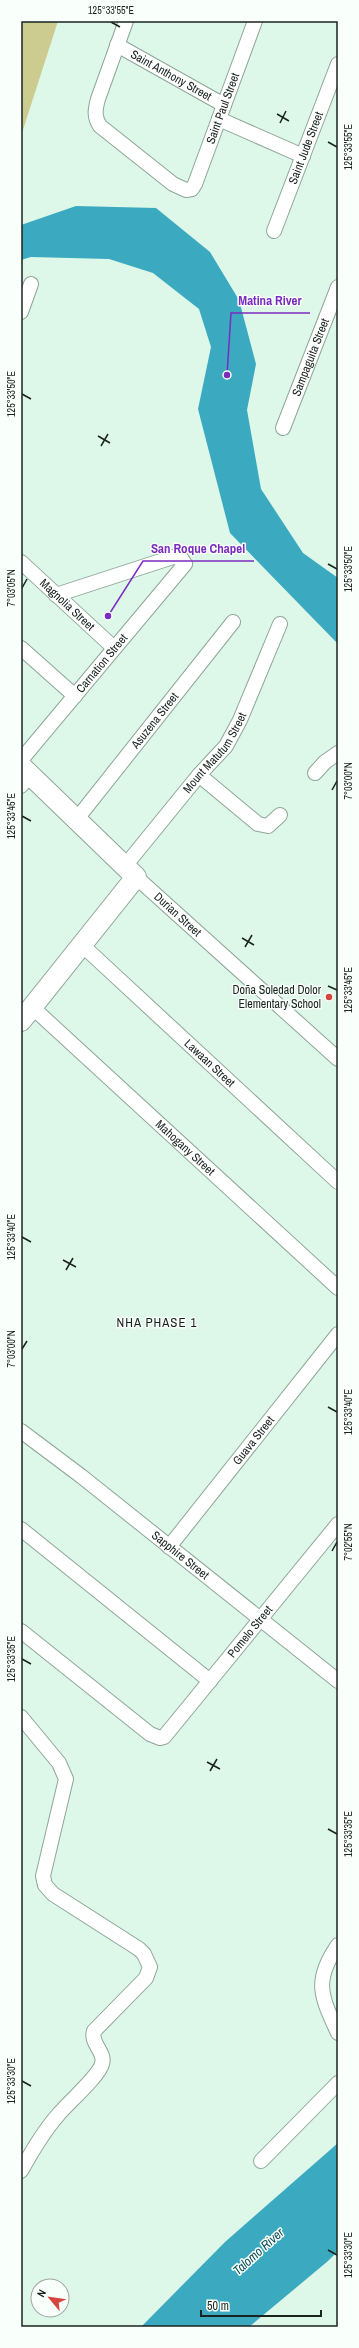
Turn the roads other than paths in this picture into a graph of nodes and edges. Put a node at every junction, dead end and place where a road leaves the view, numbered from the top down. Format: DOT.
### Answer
graph roads {
  1 [pos="126,21"];
  2 [pos="255,21"];
  3 [pos="118,45"];
  4 [pos="338,64"];
  5 [pos="224,105"];
  6 [pos="219,119"];
  7 [pos="303,156"];
  8 [pos="274,231"];
  9 [pos="31,284"];
  10 [pos="338,287"];
  11 [pos="334,310"];
  12 [pos="21,312"];
  13 [pos="283,428"];
  14 [pos="21,562"];
  15 [pos="56,595"];
  16 [pos="233,622"];
  17 [pos="280,624"];
  18 [pos="21,648"];
  19 [pos="114,648"];
  20 [pos="75,696"];
  21 [pos="338,753"];
  22 [pos="23,772"];
  23 [pos="315,773"];
  24 [pos="198,775"];
  25 [pos="280,815"];
  26 [pos="76,820"];
  27 [pos="131,872"];
  28 [pos="82,946"];
  29 [pos="27,1014"];
  30 [pos="338,1059"];
  31 [pos="338,1182"];
  32 [pos="338,1288"];
  33 [pos="338,1334"];
  34 [pos="21,1431"];
  35 [pos="338,1524"];
  36 [pos="21,1529"];
  37 [pos="169,1547"];
  38 [pos="260,1619"];
  39 [pos="21,1631"];
  40 [pos="210,1681"];
  41 [pos="338,1681"];
  42 [pos="21,1716"];
  43 [pos="338,1946"];
  44 [pos="338,2032"];
  45 [pos="338,2083"];
  46 [pos="261,2161"];
  47 [pos="21,2171"];
  1 -- 3 [label="street"];
  2 -- 5 [label="street, Saint Paul Street"];
  3 -- 5 [label="street, Saint Anthony Street"];
  3 -- 6 [label="street, Saint Paul Street"];
  4 -- 7 [label="street, Saint Jude Street"];
  5 -- 6 [label="street, Saint Paul Street"];
  6 -- 7 [label="street"];
  7 -- 8 [label="street, Saint Jude Street"];
  9 -- 12 [label="street"];
  10 -- 11 [label="street, Sampaguita Street"];
  11 -- 13 [label="street, Sampaguita Street"];
  14 -- 15 [label="street, Magnolia Street"];
  15 -- 19 [label="street, Magnolia Street"];
  15 -- 19 [label="street, Carnation Street"];
  16 -- 26 [label="street, Asuzena Street"];
  17 -- 24 [label="street, Mount Matutum Street"];
  18 -- 20 [label="street"];
  19 -- 20 [label="street, Carnation Street"];
  20 -- 22 [label="street, Carnation Street"];
  21 -- 23 [label="street"];
  22 -- 26 [label="street, Durian Street"];
  24 -- 25 [label="street"];
  24 -- 27 [label="street, Mount Matutum Street"];
  26 -- 27 [label="street, Durian Street"];
  27 -- 28 [label="street, Mount Matutum Street"];
  27 -- 30 [label="street, Durian Street"];
  28 -- 29 [label="street, Mount Matutum Street"];
  28 -- 31 [label="street, Lawaan Street"];
  29 -- 32 [label="street, Mahogany Street"];
  33 -- 37 [label="street, Guava Street"];
  34 -- 37 [label="street, Sapphire Street"];
  35 -- 38 [label="street, Pomelo Street"];
  36 -- 40 [label="street"];
  37 -- 38 [label="street, Sapphire Street"];
  38 -- 40 [label="street, Pomelo Street"];
  38 -- 41 [label="street, Sapphire Street"];
  39 -- 40 [label="street, Pomelo Street"];
  42 -- 47 [label="street"];
  43 -- 44 [label="street"];
  45 -- 46 [label="street"];
}
